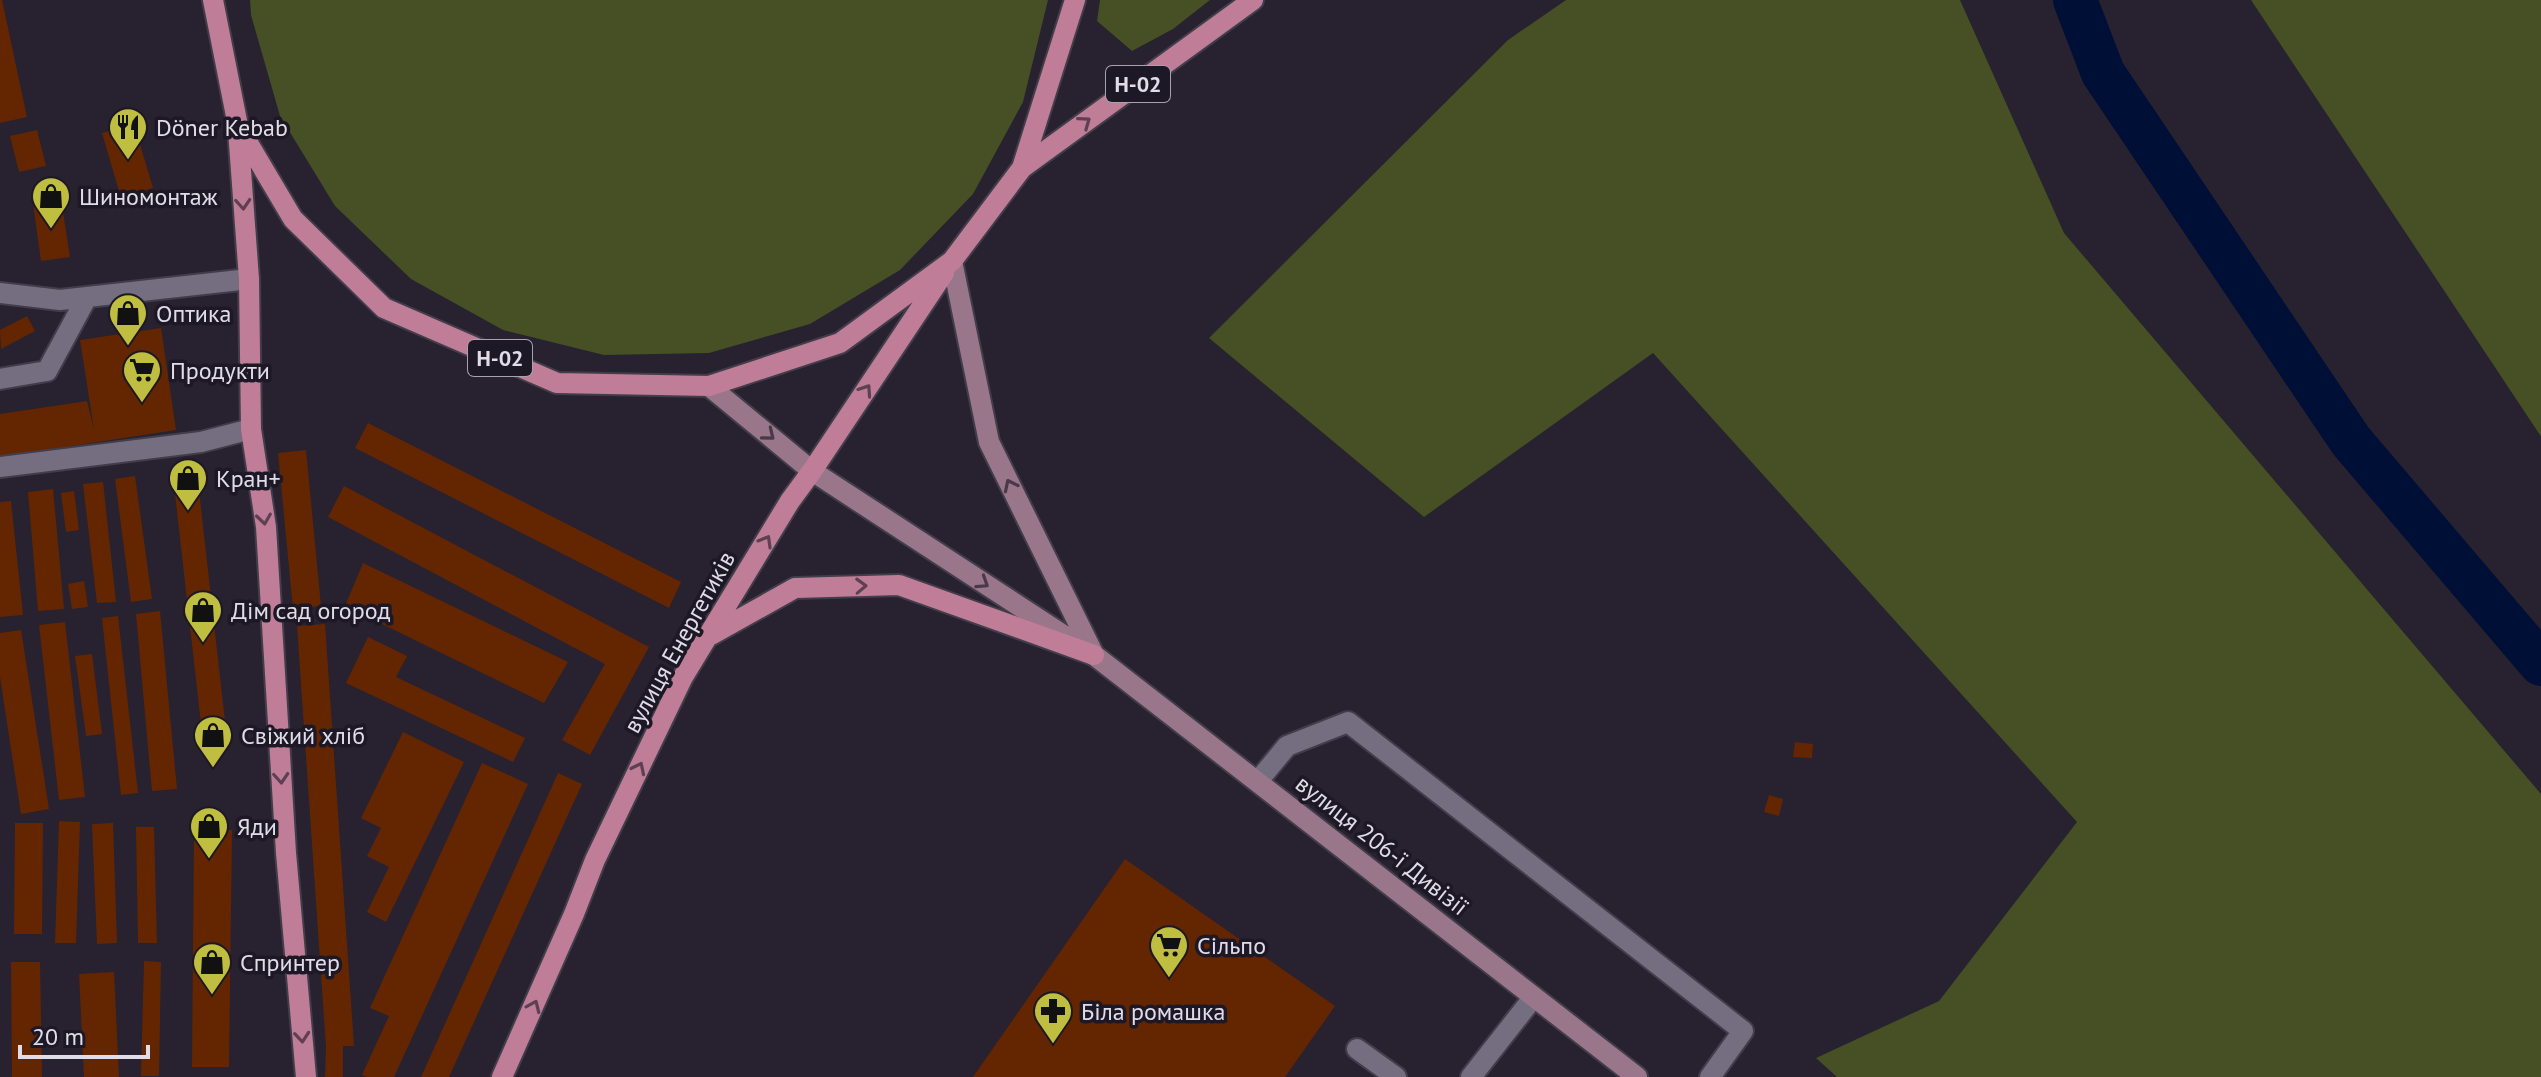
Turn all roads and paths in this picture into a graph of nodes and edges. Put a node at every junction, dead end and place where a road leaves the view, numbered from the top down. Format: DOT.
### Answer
graph roads {
  1 [pos="213,0"];
  2 [pos="1075,0"];
  3 [pos="1253,0"];
  4 [pos="238,126"];
  5 [pos="1022,168"];
  6 [pos="952,261"];
  7 [pos="249,279"];
  8 [pos="0,293"];
  9 [pos="87,297"];
  10 [pos="0,379"];
  11 [pos="709,386"];
  12 [pos="251,429"];
  13 [pos="0,467"];
  14 [pos="812,471"];
  15 [pos="711,635"];
  16 [pos="1094,655"];
  17 [pos="1258,781"];
  18 [pos="1533,998"];
  19 [pos="1357,1049"];
  20 [pos="306,1077"];
  21 [pos="502,1077"];
  22 [pos="1396,1077"];
  23 [pos="1471,1077"];
  24 [pos="1637,1077"];
  25 [pos="1710,1077"];
  1 -- 4 [label="main road, Н-02"];
  2 -- 5 [label="main road, Н-02"];
  5 -- 3 [label="main road, Н-02, one-way"];
  4 -- 7 [label="main road, Н-02, one-way"];
  4 -- 11 [label="main road, Н-02"];
  5 -- 6 [label="main road, Н-02"];
  6 -- 11 [label="main road, Н-02"];
  14 -- 6 [label="main road, вулиця Енергетиків / Н-02, one-way"];
  16 -- 6 [label="street, вулиця 206-ї Дивізії, one-way"];
  7 -- 9 [label="lane"];
  7 -- 12 [label="main road, Н-02"];
  8 -- 9 [label="lane"];
  9 -- 10 [label="lane"];
  11 -- 14 [label="street, вулиця 206-ї Дивізії, one-way"];
  12 -- 13 [label="lane"];
  12 -- 20 [label="main road, Н-02, one-way"];
  15 -- 14 [label="main road, вулиця Енергетиків / Н-02, one-way"];
  14 -- 16 [label="street, вулиця 206-ї Дивізії, one-way"];
  15 -- 16 [label="main road, one-way"];
  21 -- 15 [label="main road, вулиця Енергетиків / Н-02, one-way"];
  16 -- 17 [label="street, вулиця 206-ї Дивізії"];
  17 -- 18 [label="street, вулиця 206-ї Дивізії"];
  17 -- 25 [label="lane"];
  18 -- 23 [label="lane"];
  18 -- 24 [label="street, вулиця 206-ї Дивізії"];
  19 -- 22 [label="lane"];
}
